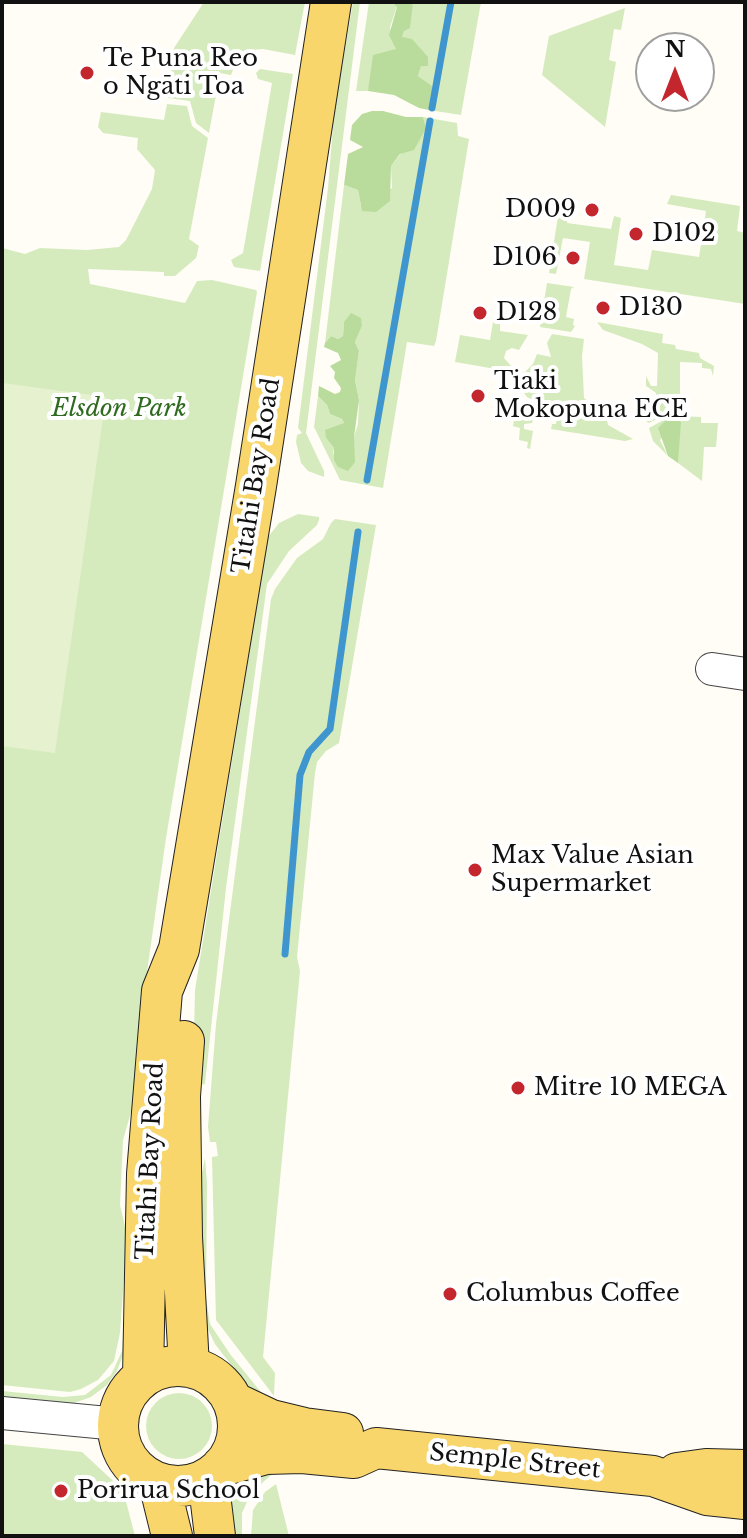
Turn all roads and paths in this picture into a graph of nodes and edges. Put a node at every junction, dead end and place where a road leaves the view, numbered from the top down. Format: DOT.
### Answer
graph roads {
  1 [pos="331,2"];
  2 [pos="712,669"];
  3 [pos="745,674"];
  4 [pos="179,949"];
  5 [pos="189,1367"];
  6 [pos="143,1376"];
  7 [pos="233,1402"];
  8 [pos="2,1413"];
  9 [pos="118,1424"];
  10 [pos="376,1448"];
  11 [pos="745,1470"];
  12 [pos="215,1472"];
  13 [pos="653,1476"];
  14 [pos="159,1483"];
  15 [pos="745,1499"];
  16 [pos="172,1536"];
  17 [pos="215,1536"];
  1 -- 4 [label="main road, Titahi Bay Road"];
  2 -- 3 [label="street"];
  4 -- 5 [label="main road, Titahi Bay Road"];
  4 -- 6 [label="main road, Titahi Bay Road"];
  5 -- 6 [label="main road"];
  5 -- 7 [label="main road"];
  6 -- 9 [label="main road"];
  7 -- 10 [label="main road, Semple Street"];
  7 -- 12 [label="main road"];
  8 -- 9 [label="street"];
  9 -- 14 [label="main road"];
  10 -- 12 [label="main road, Semple Street"];
  10 -- 13 [label="main road, Semple Street"];
  11 -- 13 [label="main road, Semple Street"];
  12 -- 14 [label="main road"];
  12 -- 17 [label="main road"];
  13 -- 15 [label="main road, Semple Street"];
  14 -- 16 [label="main road"];
}
